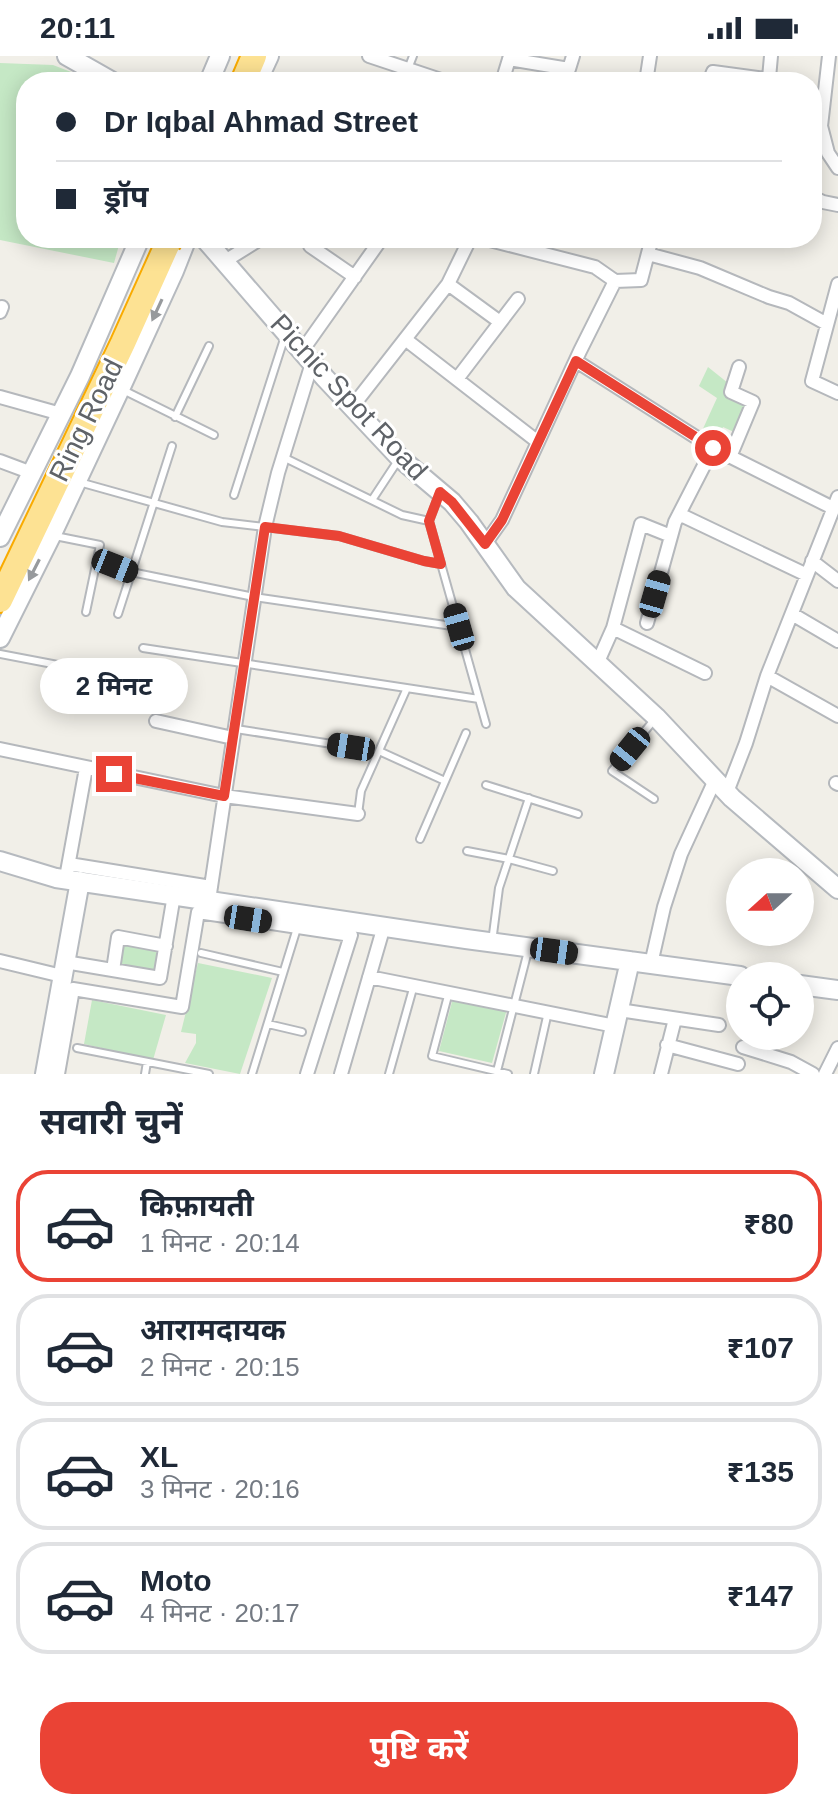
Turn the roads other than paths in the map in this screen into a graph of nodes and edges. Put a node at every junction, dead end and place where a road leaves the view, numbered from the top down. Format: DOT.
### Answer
graph roads {
  1 [pos="67,56"];
  2 [pos="369,56"];
  3 [pos="573,56"];
  4 [pos="829,56"];
  5 [pos="510,57"];
  6 [pos="410,62"];
  7 [pos="96,72"];
  8 [pos="428,72"];
  9 [pos="822,79"];
  10 [pos="822,140"];
  11 [pos="838,168"];
  12 [pos="136,248"];
  13 [pos="165,248"];
  14 [pos="166,248"];
  15 [pos="171,248"];
  16 [pos="213,248"];
  17 [pos="246,248"];
  18 [pos="313,248"];
  19 [pos="371,248"];
  20 [pos="466,248"];
  21 [pos="528,248"];
  22 [pos="650,248"];
  23 [pos="648,254"];
  24 [pos="225,261"];
  25 [pos="355,277"];
  26 [pos="615,281"];
  27 [pos="448,284"];
  28 [pos="838,284"];
  29 [pos="518,299"];
  30 [pos="500,322"];
  31 [pos="827,324"];
  32 [pos="286,332"];
  33 [pos="405,339"];
  34 [pos="209,346"];
  35 [pos="307,357"];
  36 [pos="576,361"];
  37 [pos="739,367"];
  38 [pos="457,379"];
  39 [pos="120,389"];
  40 [pos="838,393"];
  41 [pos="0,397"];
  42 [pos="352,407"];
  43 [pos="61,414"];
  44 [pos="175,417"];
  45 [pos="214,435"];
  46 [pos="538,442"];
  47 [pos="172,446"];
  48 [pos="713,448"];
  49 [pos="283,457"];
  50 [pos="730,457"];
  51 [pos="400,458"];
  52 [pos="0,461"];
  53 [pos="32,473"];
  54 [pos="75,481"];
  55 [pos="440,492"];
  56 [pos="234,495"];
  57 [pos="372,500"];
  58 [pos="836,502"];
  59 [pos="153,503"];
  60 [pos="679,514"];
  61 [pos="429,521"];
  62 [pos="265,527"];
  63 [pos="51,536"];
  64 [pos="671,536"];
  65 [pos="0,537"];
  66 [pos="485,544"];
  67 [pos="98,559"];
  68 [pos="812,561"];
  69 [pos="441,564"];
  70 [pos="0,566"];
  71 [pos="131,572"];
  72 [pos="807,575"];
  73 [pos="838,581"];
  74 [pos="254,597"];
  75 [pos="0,600"];
  76 [pos="86,612"];
  77 [pos="118,614"];
  78 [pos="792,614"];
  79 [pos="647,623"];
  80 [pos="459,627"];
  81 [pos="613,628"];
  82 [pos="0,638"];
  83 [pos="838,641"];
  84 [pos="143,648"];
  85 [pos="0,654"];
  86 [pos="244,663"];
  87 [pos="597,664"];
  88 [pos="84,670"];
  89 [pos="705,673"];
  90 [pos="767,676"];
  91 [pos="407,688"];
  92 [pos="479,699"];
  93 [pos="838,716"];
  94 [pos="656,717"];
  95 [pos="156,721"];
  96 [pos="486,724"];
  97 [pos="234,733"];
  98 [pos="466,733"];
  99 [pos="351,747"];
  100 [pos="0,749"];
  101 [pos="379,751"];
  102 [pos="86,768"];
  103 [pos="445,781"];
  104 [pos="486,785"];
  105 [pos="721,786"];
  106 [pos="224,796"];
  107 [pos="529,798"];
  108 [pos="654,799"];
  109 [pos="358,814"];
  110 [pos="578,814"];
  111 [pos="420,839"];
  112 [pos="467,851"];
  113 [pos="509,859"];
  114 [pos="0,861"];
  115 [pos="553,871"];
  116 [pos="71,875"];
  117 [pos="838,889"];
  118 [pos="210,894"];
  119 [pos="174,895"];
  120 [pos="300,920"];
  121 [pos="384,926"];
  122 [pos="492,942"];
  123 [pos="166,946"];
  124 [pos="529,947"];
  125 [pos="201,953"];
  126 [pos="0,961"];
  127 [pos="630,961"];
  128 [pos="651,964"];
  129 [pos="64,969"];
  130 [pos="113,970"];
  131 [pos="283,972"];
  132 [pos="726,974"];
  133 [pos="369,977"];
  134 [pos="414,985"];
  135 [pos="814,987"];
  136 [pos="838,990"];
  137 [pos="449,992"];
  138 [pos="514,1005"];
  139 [pos="548,1012"];
  140 [pos="617,1018"];
  141 [pos="675,1019"];
  142 [pos="268,1024"];
  143 [pos="719,1025"];
  144 [pos="302,1032"];
  145 [pos="667,1045"];
  146 [pos="77,1048"];
  147 [pos="838,1048"];
  148 [pos="765,1050"];
  149 [pos="147,1062"];
  150 [pos="738,1069"];
  151 [pos="497,1071"];
  152 [pos="45,1074"];
  153 [pos="58,1074"];
  154 [pos="145,1074"];
  155 [pos="209,1074"];
  156 [pos="252,1074"];
  157 [pos="307,1074"];
  158 [pos="342,1074"];
  159 [pos="389,1074"];
  160 [pos="508,1074"];
  161 [pos="534,1074"];
  162 [pos="604,1074"];
  163 [pos="661,1074"];
  164 [pos="813,1074"];
  165 [pos="825,1074"];
  1 -- 7 [label="street"];
  2 -- 6 [label="street"];
  3 -- 5 [label="street"];
  4 -- 9 [label="street"];
  6 -- 8 [label="street"];
  10 -- 11 [label="street"];
  12 -- 43 [label="street"];
  13 -- 70 [label="highway, Ring Road"];
  14 -- 75 [label="highway, Ring Road"];
  15 -- 39 [label="street, one-way"];
  16 -- 24 [label="street, Picnic Spot Road"];
  17 -- 24 [label="street"];
  18 -- 25 [label="street"];
  19 -- 25 [label="street"];
  20 -- 27 [label="street"];
  21 -- 26 [label="street"];
  22 -- 23 [label="street"];
  23 -- 26 [label="street"];
  23 -- 31 [label="street"];
  24 -- 32 [label="street, Picnic Spot Road"];
  25 -- 35 [label="street"];
  26 -- 36 [label="street"];
  27 -- 30 [label="street"];
  27 -- 33 [label="street"];
  28 -- 31 [label="street"];
  29 -- 30 [label="street"];
  30 -- 38 [label="street"];
  31 -- 40 [label="street"];
  32 -- 35 [label="street, Picnic Spot Road"];
  32 -- 56 [label="lane"];
  33 -- 38 [label="street"];
  33 -- 42 [label="street"];
  34 -- 44 [label="lane"];
  35 -- 42 [label="street, Picnic Spot Road"];
  35 -- 49 [label="street"];
  36 -- 46 [label="street"];
  36 -- 48 [label="street"];
  37 -- 50 [label="street"];
  38 -- 46 [label="street"];
  39 -- 44 [label="lane"];
  39 -- 54 [label="street"];
  41 -- 43 [label="street"];
  42 -- 51 [label="street, Picnic Spot Road"];
  43 -- 53 [label="street"];
  44 -- 45 [label="lane"];
  46 -- 66 [label="street"];
  47 -- 59 [label="lane"];
  48 -- 50 [label="street"];
  48 -- 60 [label="street"];
  49 -- 57 [label="lane"];
  49 -- 62 [label="street"];
  50 -- 58 [label="street"];
  51 -- 55 [label="street, Picnic Spot Road"];
  51 -- 57 [label="lane"];
  52 -- 53 [label="street"];
  53 -- 65 [label="street"];
  54 -- 59 [label="lane"];
  54 -- 63 [label="street"];
  55 -- 61 [label="lane"];
  55 -- 66 [label="street, Picnic Spot Road"];
  57 -- 61 [label="lane"];
  58 -- 68 [label="street"];
  59 -- 62 [label="lane"];
  59 -- 71 [label="lane"];
  60 -- 64 [label="street"];
  60 -- 72 [label="street"];
  61 -- 69 [label="lane"];
  62 -- 69 [label="lane"];
  62 -- 74 [label="street"];
  63 -- 67 [label="lane"];
  63 -- 82 [label="street, one-way"];
  64 -- 79 [label="street"];
  64 -- 81 [label="street"];
  66 -- 87 [label="street, Picnic Spot Road"];
  67 -- 71 [label="lane"];
  67 -- 76 [label="lane"];
  68 -- 72 [label="street"];
  68 -- 73 [label="street"];
  69 -- 80 [label="lane"];
  71 -- 74 [label="lane"];
  71 -- 77 [label="lane"];
  72 -- 78 [label="street"];
  74 -- 80 [label="lane"];
  74 -- 86 [label="street"];
  78 -- 83 [label="street"];
  78 -- 90 [label="street"];
  80 -- 92 [label="lane"];
  81 -- 87 [label="street"];
  81 -- 89 [label="street"];
  84 -- 86 [label="lane"];
  85 -- 88 [label="lane"];
  86 -- 91 [label="lane"];
  86 -- 97 [label="street"];
  87 -- 94 [label="street, Picnic Spot Road"];
  90 -- 93 [label="street"];
  90 -- 105 [label="street"];
  91 -- 92 [label="lane"];
  91 -- 101 [label="lane"];
  92 -- 96 [label="lane"];
  94 -- 105 [label="street, Picnic Spot Road"];
  94 -- 108 [label="lane"];
  95 -- 97 [label="street"];
  97 -- 99 [label="lane"];
  97 -- 106 [label="street"];
  98 -- 103 [label="lane"];
  100 -- 102 [label="street"];
  101 -- 103 [label="lane"];
  101 -- 109 [label="lane"];
  102 -- 106 [label="street"];
  102 -- 116 [label="street"];
  103 -- 111 [label="lane"];
  104 -- 107 [label="lane"];
  105 -- 117 [label="street, Picnic Spot Road"];
  105 -- 128 [label="street"];
  106 -- 109 [label="street"];
  106 -- 118 [label="street"];
  107 -- 110 [label="lane"];
  107 -- 113 [label="lane"];
  112 -- 113 [label="lane"];
  113 -- 115 [label="lane"];
  113 -- 122 [label="lane"];
  114 -- 116 [label="street"];
  116 -- 118 [label="street"];
  116 -- 119 [label="street"];
  116 -- 129 [label="street"];
  118 -- 119 [label="street"];
  118 -- 120 [label="street"];
  119 -- 123 [label="street"];
  120 -- 121 [label="street"];
  120 -- 131 [label="lane"];
  120 -- 153 [label="street"];
  120 -- 157 [label="street"];
  121 -- 122 [label="street"];
  121 -- 133 [label="street"];
  122 -- 124 [label="street"];
  123 -- 130 [label="street"];
  123 -- 130 [label="street"];
  124 -- 127 [label="street"];
  124 -- 138 [label="lane"];
  125 -- 131 [label="lane"];
  126 -- 129 [label="street"];
  127 -- 128 [label="street"];
  127 -- 140 [label="street"];
  128 -- 132 [label="street"];
  129 -- 130 [label="street"];
  129 -- 152 [label="street"];
  131 -- 142 [label="lane"];
  133 -- 134 [label="street"];
  133 -- 158 [label="street"];
  134 -- 137 [label="street"];
  134 -- 159 [label="lane"];
  135 -- 136 [label="street"];
  137 -- 138 [label="street"];
  137 -- 151 [label="lane"];
  138 -- 139 [label="street"];
  138 -- 151 [label="lane"];
  139 -- 140 [label="street"];
  139 -- 161 [label="lane"];
  140 -- 141 [label="street"];
  140 -- 162 [label="street"];
  141 -- 143 [label="street"];
  141 -- 145 [label="street"];
  142 -- 144 [label="lane"];
  142 -- 156 [label="lane"];
  145 -- 150 [label="street"];
  145 -- 163 [label="street"];
  146 -- 149 [label="lane"];
  147 -- 165 [label="street"];
  148 -- 164 [label="street"];
  149 -- 154 [label="lane"];
  149 -- 155 [label="lane"];
  151 -- 160 [label="lane"];
}
